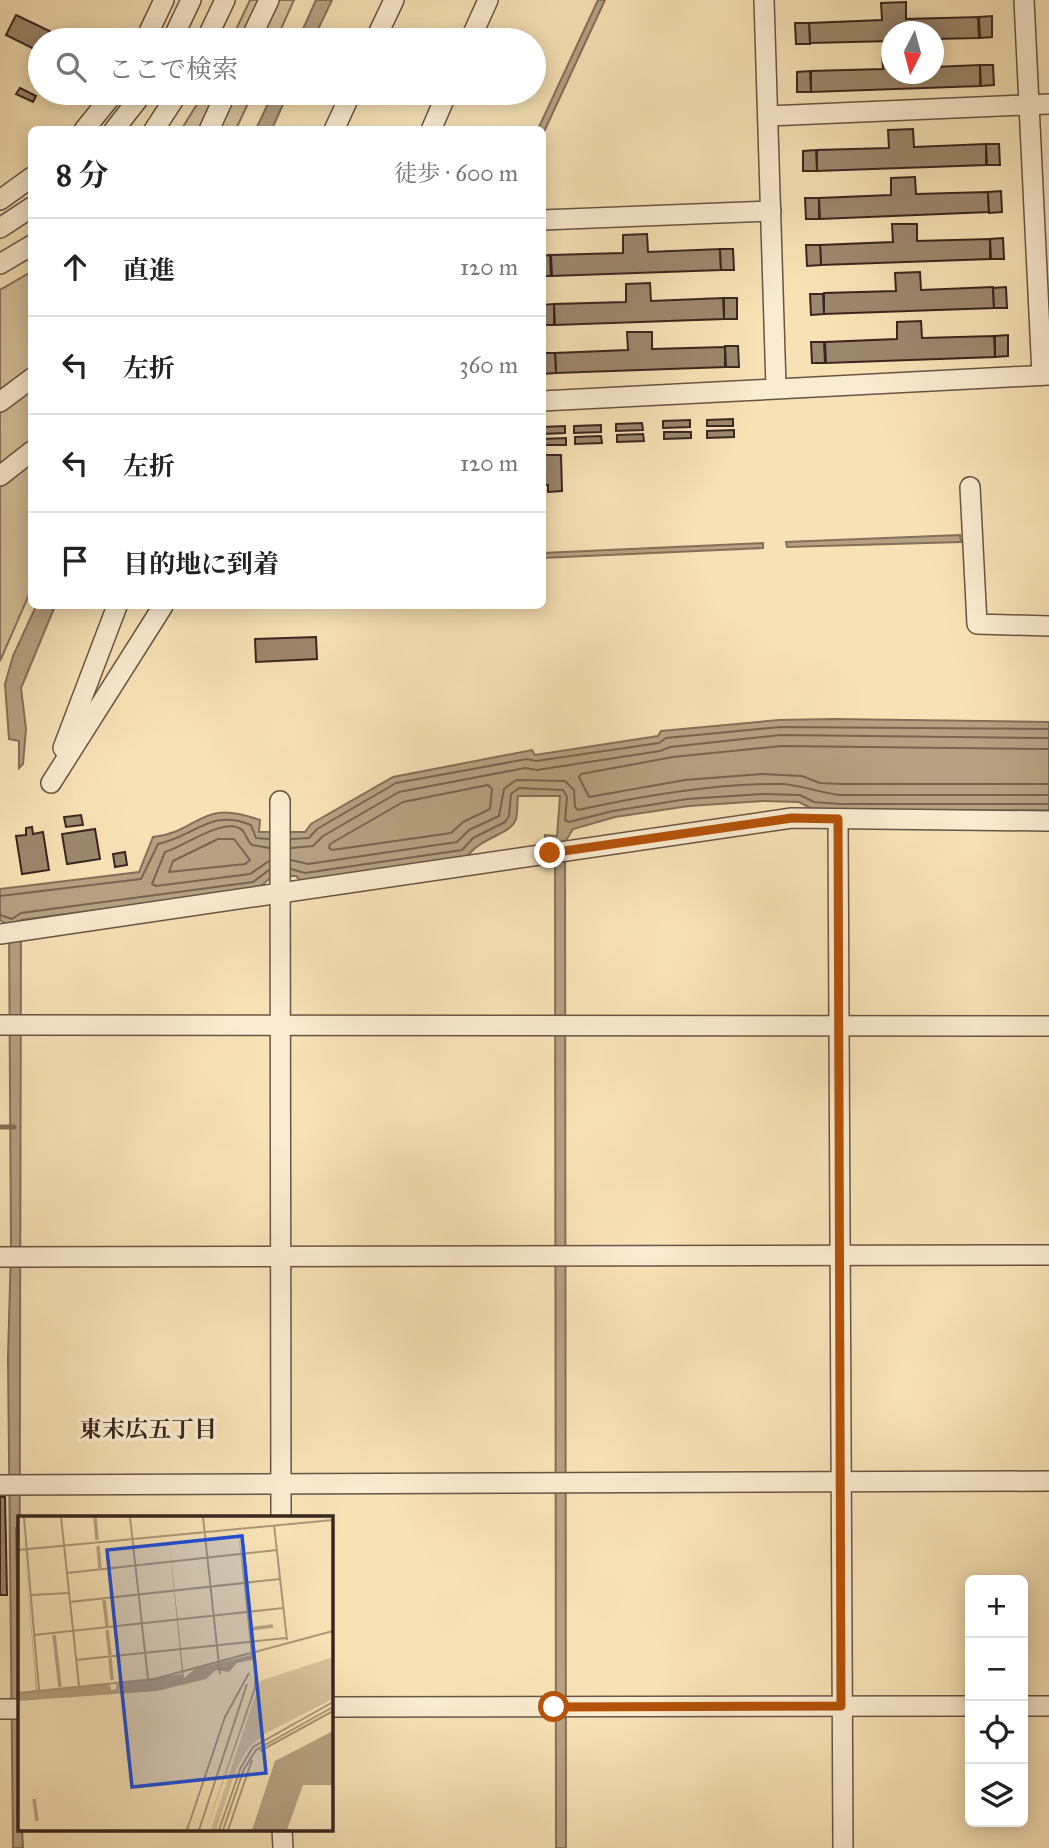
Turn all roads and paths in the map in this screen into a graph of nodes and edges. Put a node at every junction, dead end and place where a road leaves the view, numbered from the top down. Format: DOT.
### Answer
graph roads {
  1 [pos="163,0"];
  2 [pos="191,0"];
  3 [pos="225,0"];
  4 [pos="269,0"];
  5 [pos="394,0"];
  6 [pos="488,0"];
  7 [pos="764,0"];
  8 [pos="1024,0"];
  9 [pos="150,28"];
  10 [pos="178,28"];
  11 [pos="212,28"];
  12 [pos="256,28"];
  13 [pos="381,28"];
  14 [pos="475,28"];
  15 [pos="1049,104"];
  16 [pos="104,105"];
  17 [pos="134,105"];
  18 [pos="170,105"];
  19 [pos="220,105"];
  20 [pos="345,105"];
  21 [pos="442,105"];
  22 [pos="1029,105"];
  23 [pos="768,116"];
  24 [pos="87,126"];
  25 [pos="117,126"];
  26 [pos="157,126"];
  27 [pos="211,126"];
  28 [pos="336,126"];
  29 [pos="433,126"];
  30 [pos="28,180"];
  31 [pos="0,200"];
  32 [pos="28,210"];
  33 [pos="771,211"];
  34 [pos="546,220"];
  35 [pos="0,228"];
  36 [pos="28,247"];
  37 [pos="0,264"];
  38 [pos="1045,375"];
  39 [pos="28,381"];
  40 [pos="776,387"];
  41 [pos="546,401"];
  42 [pos="0,402"];
  43 [pos="28,454"];
  44 [pos="0,476"];
  45 [pos="970,487"];
  46 [pos="116,609"];
  47 [pos="161,609"];
  48 [pos="1049,626"];
  49 [pos="281,808"];
  50 [pos="838,819"];
  51 [pos="1049,821"];
  52 [pos="281,888"];
  53 [pos="9,933"];
  54 [pos="9,1025"];
  55 [pos="282,1026"];
  56 [pos="838,1026"];
  57 [pos="1049,1026"];
  58 [pos="839,1255"];
  59 [pos="1049,1255"];
  60 [pos="10,1257"];
  61 [pos="282,1258"];
  62 [pos="840,1480"];
  63 [pos="1049,1481"];
  64 [pos="281,1483"];
  65 [pos="10,1484"];
  66 [pos="281,1516"];
  67 [pos="841,1706"];
  68 [pos="965,1706"];
  69 [pos="1028,1706"];
  70 [pos="1049,1706"];
  71 [pos="332,1707"];
  72 [pos="282,1830"];
  73 [pos="283,1848"];
  74 [pos="843,1848"];
  1 -- 9 [label="street"];
  2 -- 10 [label="street"];
  3 -- 11 [label="street"];
  4 -- 12 [label="street"];
  5 -- 13 [label="street"];
  6 -- 14 [label="street"];
  7 -- 23 [label="street"];
  8 -- 22 [label="street"];
  15 -- 22 [label="street"];
  16 -- 24 [label="street"];
  17 -- 25 [label="street"];
  18 -- 26 [label="street"];
  19 -- 27 [label="street"];
  20 -- 28 [label="street"];
  21 -- 29 [label="street"];
  22 -- 23 [label="street"];
  22 -- 38 [label="street"];
  23 -- 33 [label="street"];
  30 -- 31 [label="street"];
  32 -- 35 [label="street"];
  33 -- 34 [label="street"];
  33 -- 40 [label="street"];
  36 -- 37 [label="street"];
  38 -- 40 [label="street"];
  39 -- 42 [label="street"];
  40 -- 41 [label="street"];
  43 -- 44 [label="street"];
  45 -- 48 [label="street"];
  46 -- 47 [label="street"];
  49 -- 52 [label="street"];
  50 -- 51 [label="street"];
  50 -- 52 [label="street"];
  50 -- 56 [label="street"];
  52 -- 53 [label="street"];
  52 -- 55 [label="street"];
  54 -- 55 [label="street"];
  55 -- 56 [label="street"];
  55 -- 61 [label="street"];
  56 -- 57 [label="street"];
  56 -- 58 [label="street"];
  58 -- 59 [label="street"];
  58 -- 61 [label="street"];
  58 -- 62 [label="street"];
  60 -- 61 [label="street"];
  61 -- 64 [label="street"];
  62 -- 63 [label="street"];
  62 -- 64 [label="street"];
  62 -- 67 [label="street"];
  64 -- 65 [label="street"];
  64 -- 66 [label="street"];
  67 -- 68 [label="street"];
  67 -- 71 [label="street"];
  67 -- 74 [label="street"];
  69 -- 70 [label="street"];
  72 -- 73 [label="street"];
}
